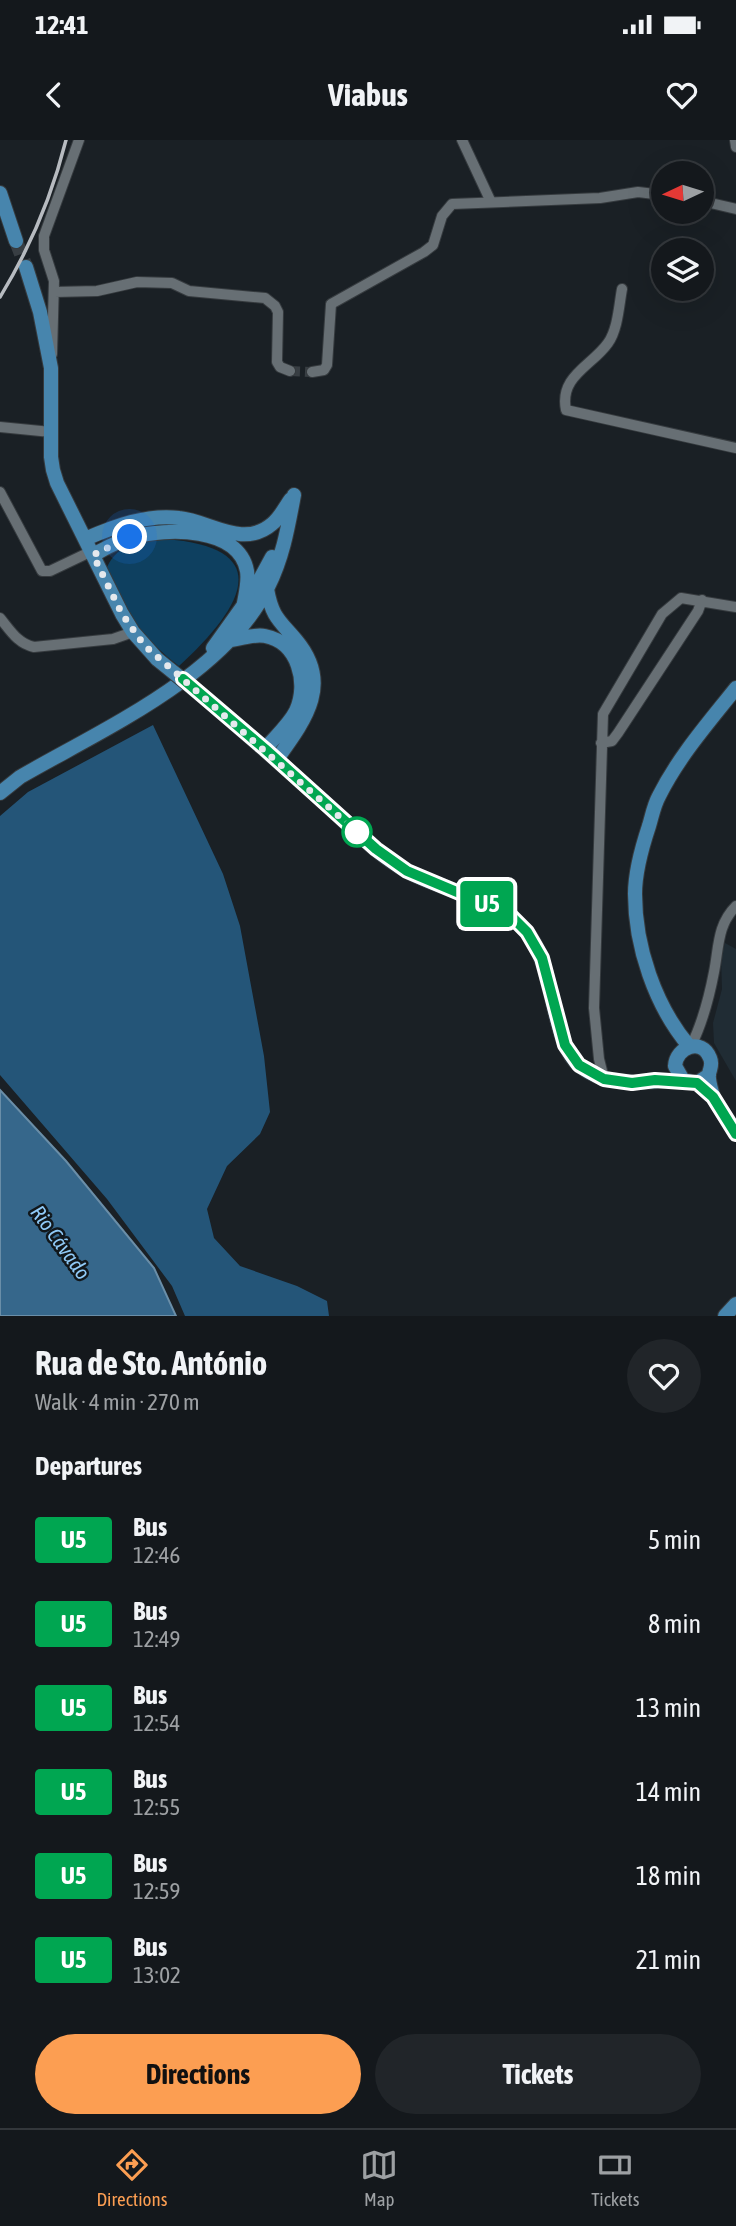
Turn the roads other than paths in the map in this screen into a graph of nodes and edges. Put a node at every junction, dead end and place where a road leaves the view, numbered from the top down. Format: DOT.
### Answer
graph roads {
  1 [pos="79,140"];
  2 [pos="462,140"];
  3 [pos="734,140"];
  4 [pos="736,147"];
  5 [pos="0,193"];
  6 [pos="651,193"];
  7 [pos="491,202"];
  8 [pos="714,204"];
  9 [pos="736,209"];
  10 [pos="16,241"];
  11 [pos="26,267"];
  12 [pos="622,289"];
  13 [pos="54,292"];
  14 [pos="51,368"];
  15 [pos="290,371"];
  16 [pos="313,372"];
  17 [pos="0,427"];
  18 [pos="51,432"];
  19 [pos="736,448"];
  20 [pos="0,492"];
  21 [pos="290,517"];
  22 [pos="90,548"];
  23 [pos="267,589"];
  24 [pos="702,600"];
  25 [pos="736,607"];
  26 [pos="243,608"];
  27 [pos="0,618"];
  28 [pos="133,632"];
  29 [pos="232,640"];
  30 [pos="202,664"];
  31 [pos="736,688"];
  32 [pos="601,743"];
  33 [pos="265,749"];
  34 [pos="277,759"];
  35 [pos="0,793"];
  36 [pos="736,906"];
  37 [pos="703,1020"];
  38 [pos="674,1029"];
  39 [pos="687,1051"];
  40 [pos="604,1079"];
  41 [pos="696,1079"];
  42 [pos="655,1080"];
  43 [pos="736,1133"];
  44 [pos="736,1304"];
  45 [pos="725,1316"];
  1 -- 13 [label="street"];
  2 -- 7 [label="street"];
  3 -- 4 [label="street"];
  5 -- 10 [label="main road"];
  6 -- 7 [label="street"];
  7 -- 16 [label="street"];
  8 -- 9 [label="street"];
  11 -- 14 [label="main road"];
  12 -- 19 [label="street"];
  13 -- 14 [label="street"];
  13 -- 15 [label="street"];
  14 -- 18 [label="main road"];
  17 -- 18 [label="street"];
  18 -- 22 [label="main road"];
  20 -- 22 [label="street"];
  21 -- 22 [label="main road"];
  21 -- 23 [label="main road"];
  21 -- 26 [label="main road"];
  22 -- 26 [label="main road"];
  22 -- 28 [label="main road"];
  23 -- 29 [label="main road"];
  23 -- 34 [label="main road"];
  24 -- 25 [label="street"];
  24 -- 32 [label="street"];
  24 -- 32 [label="street"];
  26 -- 30 [label="main road"];
  27 -- 28 [label="street"];
  28 -- 33 [label="main road, bridge"];
  29 -- 30 [label="main road"];
  29 -- 33 [label="main road"];
  30 -- 35 [label="main road"];
  31 -- 38 [label="main road"];
  32 -- 40 [label="street"];
  33 -- 34 [label="main road"];
  34 -- 40 [label="main road"];
  36 -- 37 [label="street"];
  37 -- 38 [label="street"];
  37 -- 39 [label="street"];
  38 -- 39 [label="main road"];
  39 -- 41 [label="main road"];
  39 -- 41 [label="main road"];
  39 -- 42 [label="main road"];
  40 -- 42 [label="main road"];
  41 -- 42 [label="main road"];
  41 -- 43 [label="main road"];
  44 -- 45 [label="main road"];
}
